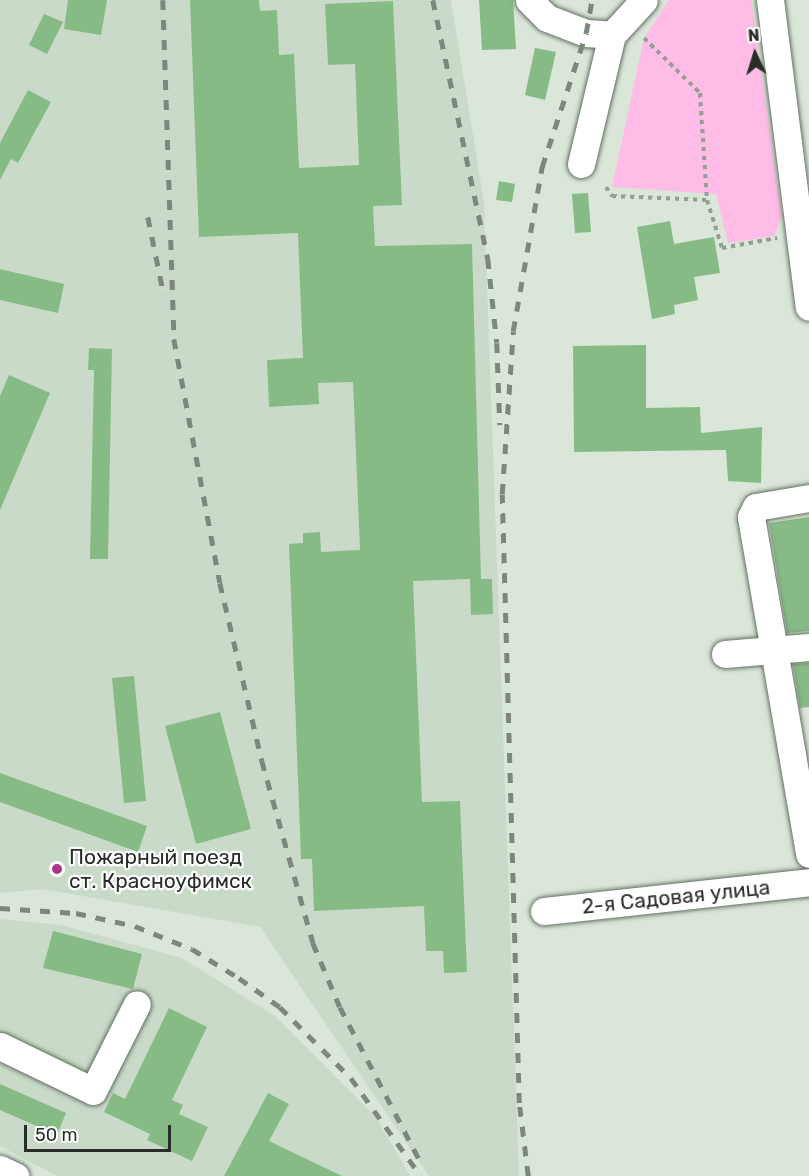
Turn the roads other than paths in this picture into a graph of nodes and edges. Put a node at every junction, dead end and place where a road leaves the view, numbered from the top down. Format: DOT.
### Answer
graph roads {
  1 [pos="529,0"];
  2 [pos="644,0"];
  3 [pos="770,0"];
  4 [pos="612,35"];
  5 [pos="581,164"];
  6 [pos="804,234"];
  7 [pos="809,307"];
  8 [pos="809,498"];
  9 [pos="809,647"];
  10 [pos="773,650"];
  11 [pos="725,654"];
  12 [pos="809,854"];
  13 [pos="809,882"];
  14 [pos="543,911"];
  15 [pos="137,1004"];
  16 [pos="0,1046"];
  17 [pos="0,1169"];
  18 [pos="15,1176"];
  1 -- 4 [label="street"];
  2 -- 4 [label="street"];
  3 -- 6 [label="street"];
  4 -- 5 [label="street"];
  6 -- 7 [label="street"];
  8 -- 10 [label="street"];
  9 -- 10 [label="street"];
  10 -- 11 [label="street"];
  10 -- 12 [label="street"];
  13 -- 14 [label="street, 2-я Садовая улица"];
  15 -- 16 [label="street"];
  17 -- 18 [label="street"];
}
